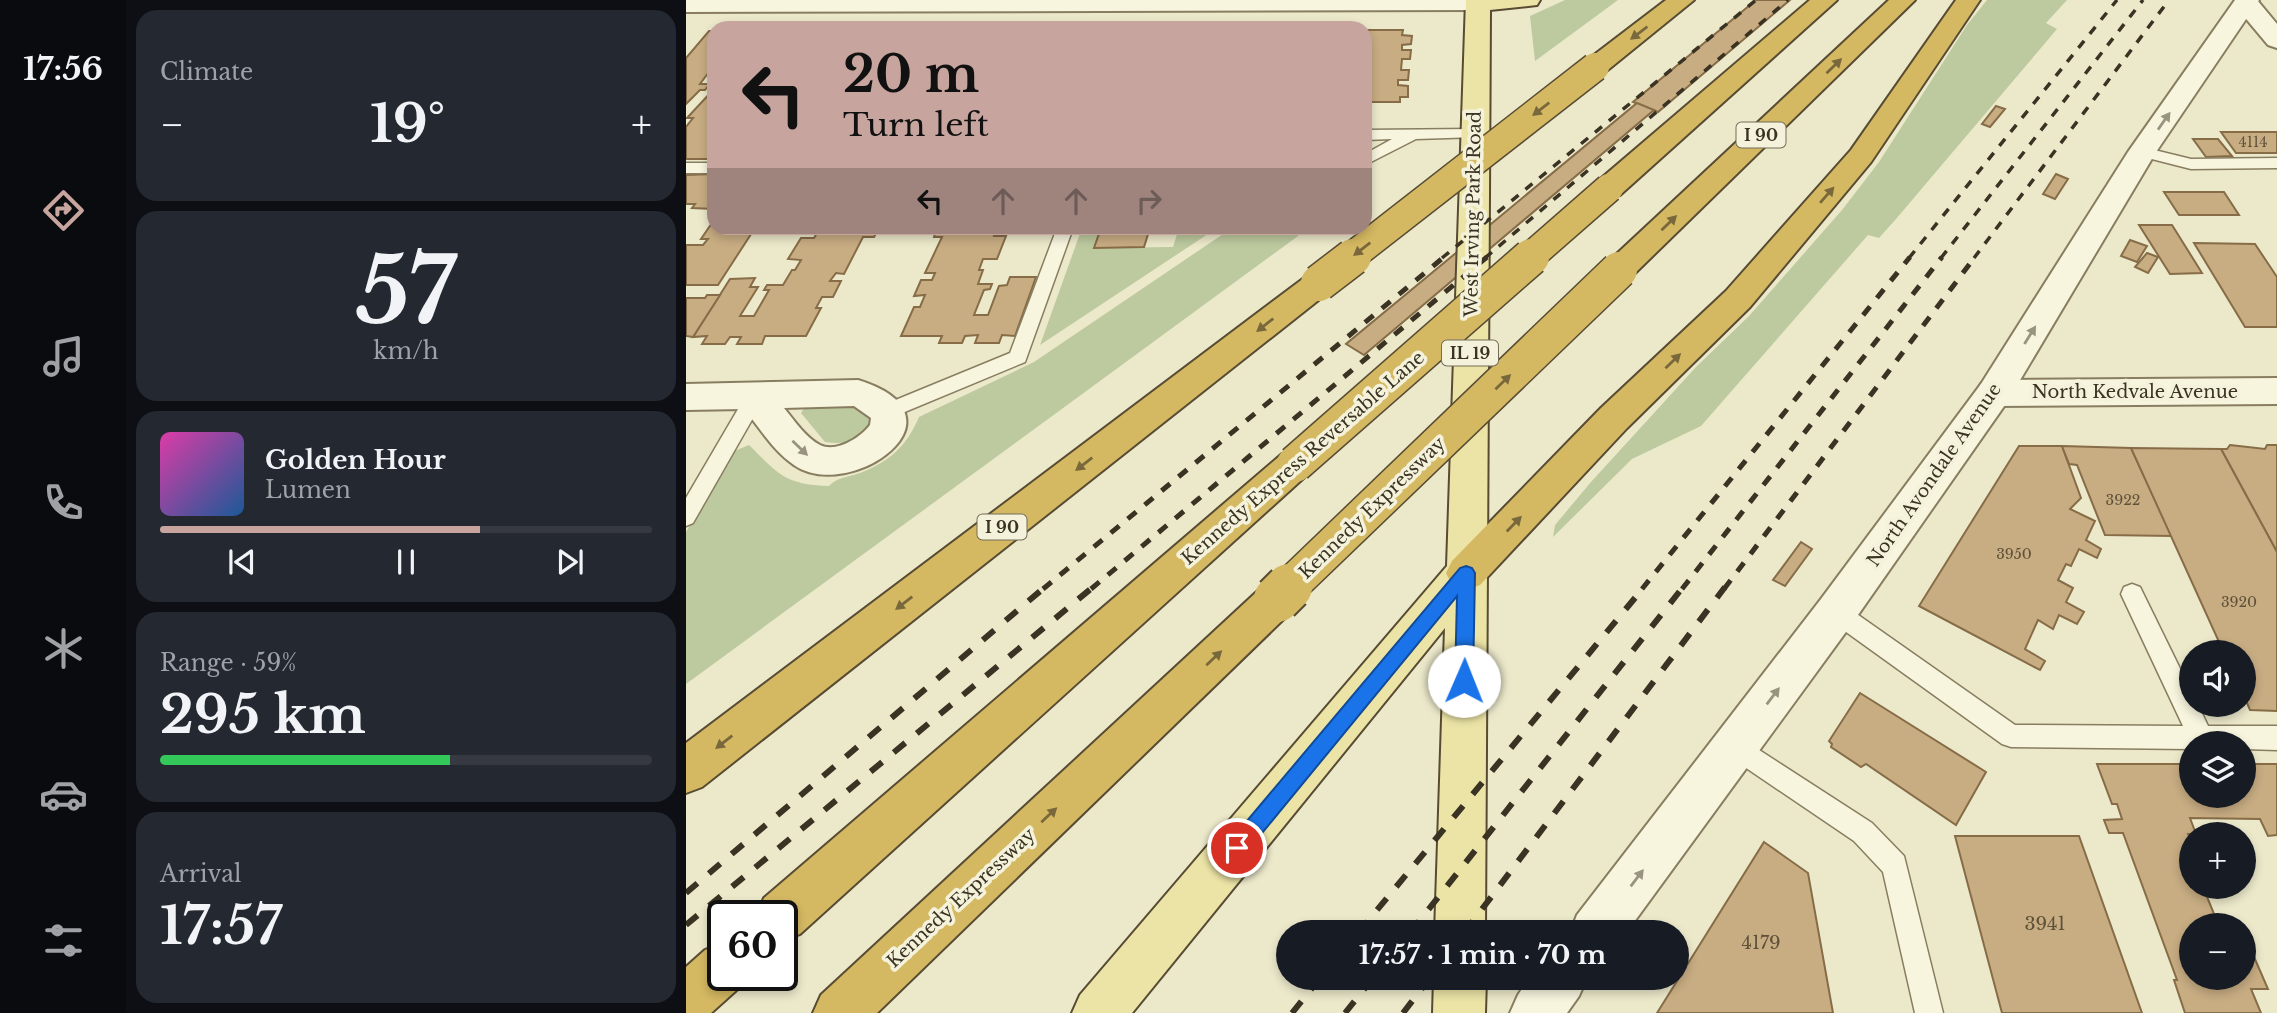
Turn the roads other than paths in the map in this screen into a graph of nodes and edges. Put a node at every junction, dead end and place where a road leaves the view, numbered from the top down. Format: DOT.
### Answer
graph roads {
  1 [pos="1528,0"];
  2 [pos="1682,0"];
  3 [pos="1825,0"];
  4 [pos="1903,0"];
  5 [pos="1968,0"];
  6 [pos="1478,1"];
  7 [pos="2246,1"];
  8 [pos="1254,2"];
  9 [pos="2277,2"];
  10 [pos="688,4"];
  11 [pos="2277,40"];
  12 [pos="1474,134"];
  13 [pos="1372,135"];
  14 [pos="1412,135"];
  15 [pos="2142,152"];
  16 [pos="1372,156"];
  17 [pos="2277,163"];
  18 [pos="686,167"];
  19 [pos="707,167"];
  20 [pos="1063,235"];
  21 [pos="2277,391"];
  22 [pos="1994,393"];
  23 [pos="686,397"];
  24 [pos="755,397"];
  25 [pos="888,411"];
  26 [pos="686,517"];
  27 [pos="1466,573"];
  28 [pos="2132,594"];
  29 [pos="1836,612"];
  30 [pos="2198,731"];
  31 [pos="2179,737"];
  32 [pos="2256,738"];
  33 [pos="2277,738"];
  34 [pos="1736,747"];
  35 [pos="686,771"];
  36 [pos="798,902"];
  37 [pos="1460,920"];
  38 [pos="1605,920"];
  39 [pos="707,982"];
  40 [pos="1460,990"];
  41 [pos="1552,990"];
  42 [pos="686,1001"];
  43 [pos="839,1013"];
  44 [pos="1098,1013"];
  45 [pos="1459,1013"];
  46 [pos="1536,1013"];
  47 [pos="1929,1013"];
  1 -- 6 [label="main road"];
  2 -- 35 [label="highway, I 90, one-way, bridge"];
  3 -- 36 [label="highway, Kennedy Express Reversable Lane, bridge"];
  43 -- 4 [label="highway, Kennedy Expressway / I 90, one-way, bridge"];
  27 -- 5 [label="highway, one-way"];
  6 -- 8 [label="street"];
  6 -- 12 [label="main road, West Irving Park Road / IL 19"];
  7 -- 9 [label="street"];
  7 -- 11 [label="street"];
  15 -- 7 [label="street, North Avondale Avenue, one-way"];
  8 -- 10 [label="street"];
  12 -- 14 [label="lane"];
  12 -- 27 [label="main road, West Irving Park Road / IL 19"];
  13 -- 14 [label="lane"];
  14 -- 16 [label="lane"];
  15 -- 17 [label="lane"];
  22 -- 15 [label="street, North Avondale Avenue, one-way"];
  18 -- 19 [label="lane"];
  20 -- 25 [label="lane"];
  21 -- 22 [label="street, North Kedvale Avenue"];
  22 -- 29 [label="street, North Avondale Avenue"];
  23 -- 24 [label="street"];
  24 -- 25 [label="street"];
  24 -- 25 [label="street, one-way"];
  24 -- 26 [label="lane"];
  27 -- 37 [label="main road, West Irving Park Road / IL 19"];
  27 -- 44 [label="main road"];
  28 -- 30 [label="lane"];
  29 -- 31 [label="lane"];
  34 -- 29 [label="street, North Avondale Avenue, one-way"];
  32 -- 33 [label="lane"];
  38 -- 34 [label="street, North Avondale Avenue, one-way"];
  34 -- 47 [label="lane"];
  39 -- 42 [label="highway"];
  40 -- 45 [label="main road"];
  41 -- 46 [label="street"];
}
